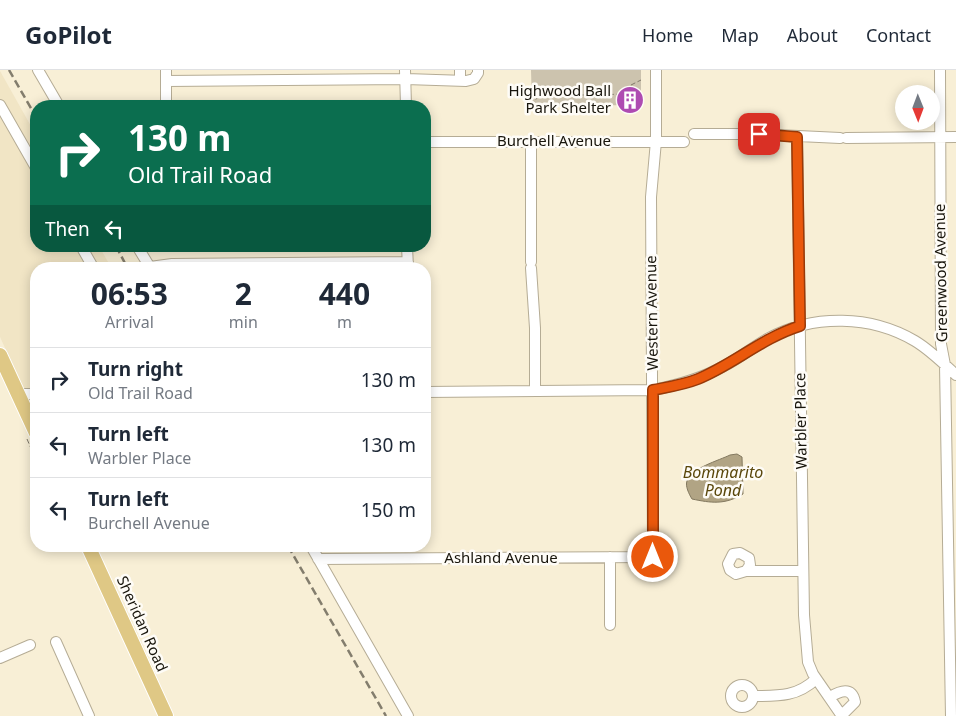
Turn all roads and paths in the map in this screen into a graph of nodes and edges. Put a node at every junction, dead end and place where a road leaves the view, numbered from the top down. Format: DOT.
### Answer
graph roads {
  1 [pos="38,70"];
  2 [pos="460,70"];
  3 [pos="478,70"];
  4 [pos="656,70"];
  5 [pos="940,70"];
  6 [pos="166,75"];
  7 [pos="406,75"];
  8 [pos="641,80"];
  9 [pos="460,81"];
  10 [pos="55,100"];
  11 [pos="166,100"];
  12 [pos="406,100"];
  13 [pos="0,105"];
  14 [pos="532,106"];
  15 [pos="694,134"];
  16 [pos="797,137"];
  17 [pos="956,137"];
  18 [pos="940,138"];
  19 [pos="531,141"];
  20 [pos="656,141"];
  21 [pos="431,142"];
  22 [pos="684,142"];
  23 [pos="30,158"];
  24 [pos="800,326"];
  25 [pos="0,355"];
  26 [pos="945,365"];
  27 [pos="956,375"];
  28 [pos="653,390"];
  29 [pos="535,391"];
  30 [pos="431,392"];
  31 [pos="18,394"];
  32 [pos="30,394"];
  33 [pos="30,420"];
  34 [pos="91,552"];
  35 [pos="314,552"];
  36 [pos="610,557"];
  37 [pos="653,557"];
  38 [pos="318,559"];
  39 [pos="746,571"];
  40 [pos="804,571"];
  41 [pos="610,625"];
  42 [pos="56,642"];
  43 [pos="30,645"];
  44 [pos="0,658"];
  45 [pos="816,679"];
  46 [pos="753,696"];
  47 [pos="830,698"];
  48 [pos="89,716"];
  49 [pos="166,716"];
  50 [pos="408,716"];
  51 [pos="842,716"];
  52 [pos="951,716"];
  1 -- 10 [label="street"];
  2 -- 9 [label="street"];
  3 -- 9 [label="street"];
  4 -- 20 [label="street, Western Avenue"];
  5 -- 18 [label="street, Greenwood Avenue"];
  6 -- 7 [label="street"];
  6 -- 11 [label="street"];
  7 -- 9 [label="street"];
  7 -- 12 [label="street"];
  8 -- 14 [label="path"];
  13 -- 23 [label="street"];
  15 -- 16 [label="street"];
  16 -- 18 [label="street"];
  16 -- 24 [label="street, Warbler Place"];
  17 -- 18 [label="street"];
  18 -- 26 [label="street, Greenwood Avenue"];
  19 -- 20 [label="street, Burchell Avenue"];
  19 -- 21 [label="street, Burchell Avenue"];
  19 -- 29 [label="street"];
  20 -- 22 [label="street, Burchell Avenue"];
  20 -- 28 [label="street, Western Avenue"];
  24 -- 26 [label="street"];
  24 -- 28 [label="street"];
  24 -- 40 [label="street, Warbler Place"];
  25 -- 31 [label="main road"];
  26 -- 27 [label="street"];
  26 -- 52 [label="street, Greenwood Avenue"];
  28 -- 29 [label="street"];
  28 -- 37 [label="street, Western Avenue"];
  29 -- 30 [label="street"];
  31 -- 32 [label="street"];
  31 -- 33 [label="main road"];
  34 -- 49 [label="main road, Sheridan Road"];
  35 -- 38 [label="street"];
  36 -- 37 [label="street, Ashland Avenue"];
  36 -- 38 [label="street, Ashland Avenue"];
  36 -- 41 [label="street"];
  38 -- 50 [label="street"];
  39 -- 40 [label="street"];
  40 -- 45 [label="street, Warbler Place"];
  42 -- 48 [label="street"];
  43 -- 44 [label="street"];
  45 -- 46 [label="street"];
  45 -- 47 [label="street, Warbler Place"];
  47 -- 51 [label="street, Warbler Place"];
  47 -- 51 [label="street, Warbler Place"];
}
